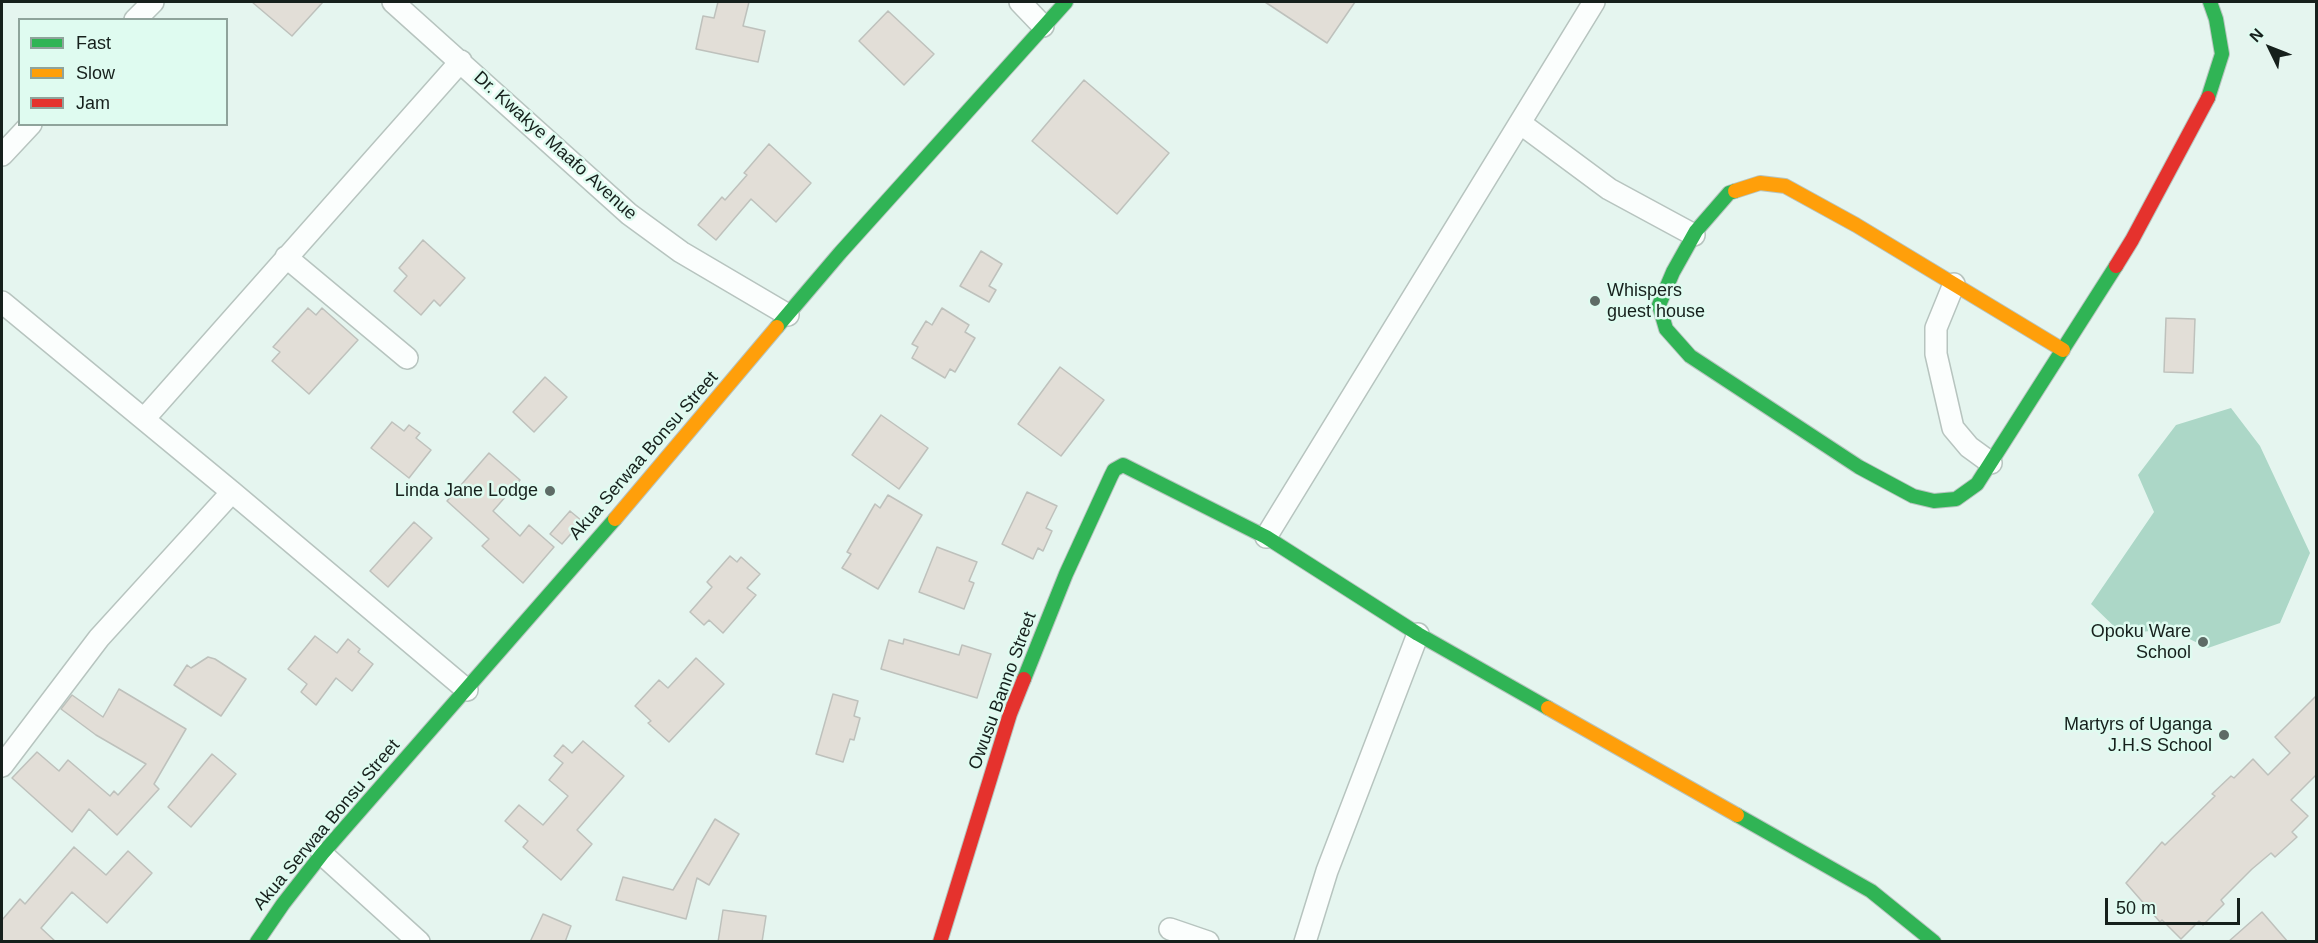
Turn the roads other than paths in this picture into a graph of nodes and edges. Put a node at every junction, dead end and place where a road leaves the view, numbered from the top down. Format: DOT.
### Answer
graph roads {
  1 [pos="153,2"];
  2 [pos="393,2"];
  3 [pos="1020,2"];
  4 [pos="1066,2"];
  5 [pos="1594,2"];
  6 [pos="2210,2"];
  7 [pos="137,18"];
  8 [pos="1043,26"];
  9 [pos="461,61"];
  10 [pos="1520,123"];
  11 [pos="29,126"];
  12 [pos="2,155"];
  13 [pos="1694,235"];
  14 [pos="286,257"];
  15 [pos="1954,284"];
  16 [pos="2,302"];
  17 [pos="788,315"];
  18 [pos="2063,350"];
  19 [pos="407,358"];
  20 [pos="144,419"];
  21 [pos="1990,463"];
  22 [pos="232,492"];
  23 [pos="1266,537"];
  24 [pos="1418,634"];
  25 [pos="467,690"];
  26 [pos="9,741"];
  27 [pos="2,766"];
  28 [pos="322,855"];
  29 [pos="1170,929"];
  30 [pos="257,942"];
  31 [pos="419,942"];
  32 [pos="940,942"];
  33 [pos="1208,942"];
  34 [pos="1305,942"];
  35 [pos="1934,942"];
  1 -- 7 [label="street"];
  2 -- 9 [label="street, Dr. Kwakye Maafo Avenue"];
  3 -- 8 [label="street"];
  4 -- 8 [label="street, Akua Serwaa Bonsu Street"];
  5 -- 10 [label="street"];
  6 -- 18 [label="street"];
  8 -- 17 [label="street, Akua Serwaa Bonsu Street"];
  9 -- 14 [label="street"];
  9 -- 17 [label="street, Dr. Kwakye Maafo Avenue"];
  10 -- 13 [label="street"];
  10 -- 23 [label="street"];
  11 -- 12 [label="street"];
  13 -- 15 [label="street"];
  13 -- 21 [label="street"];
  14 -- 19 [label="street"];
  14 -- 20 [label="street"];
  15 -- 18 [label="street"];
  15 -- 21 [label="street"];
  16 -- 20 [label="street"];
  17 -- 25 [label="street, Akua Serwaa Bonsu Street"];
  18 -- 21 [label="street"];
  20 -- 22 [label="street"];
  22 -- 25 [label="street"];
  22 -- 26 [label="street"];
  23 -- 24 [label="street"];
  23 -- 32 [label="street, Owusu Banno Street"];
  24 -- 34 [label="street"];
  24 -- 35 [label="street"];
  25 -- 28 [label="street, Akua Serwaa Bonsu Street"];
  26 -- 27 [label="street"];
  28 -- 30 [label="street, Akua Serwaa Bonsu Street"];
  28 -- 31 [label="street"];
  29 -- 33 [label="street"];
}
